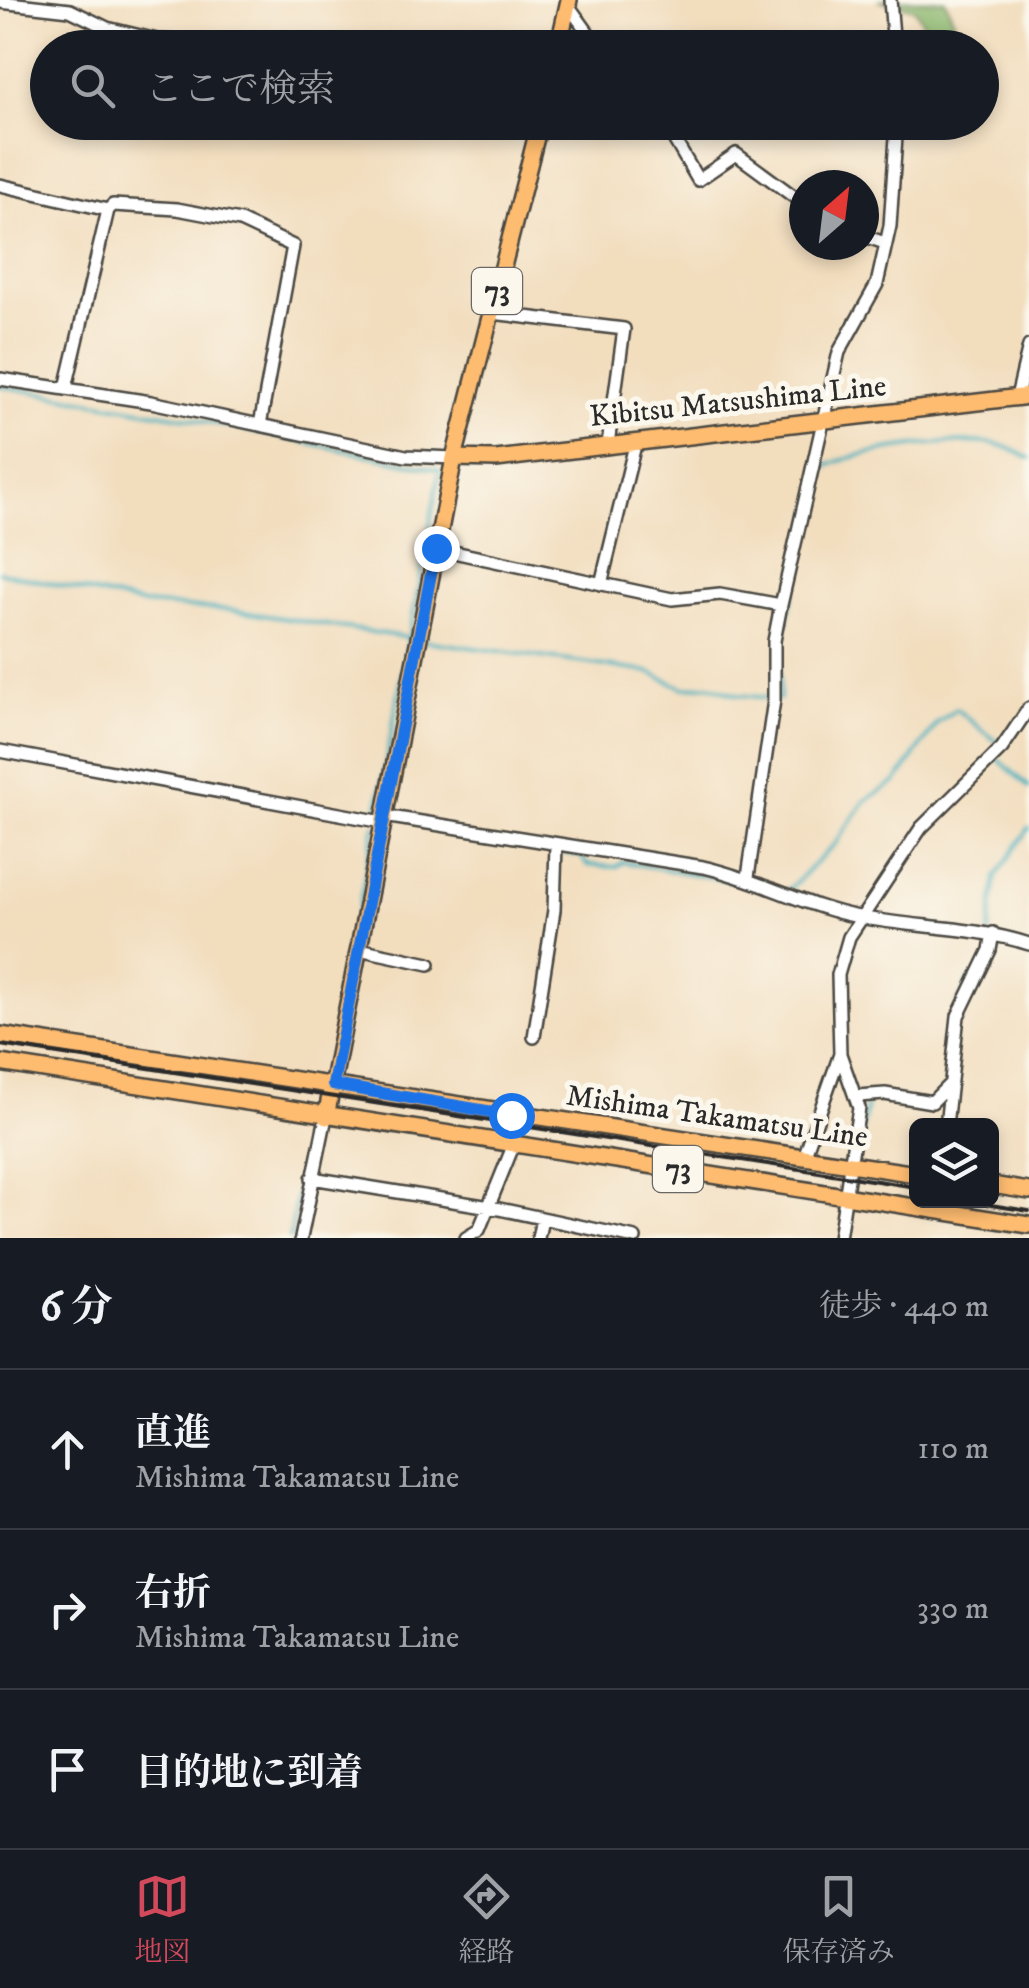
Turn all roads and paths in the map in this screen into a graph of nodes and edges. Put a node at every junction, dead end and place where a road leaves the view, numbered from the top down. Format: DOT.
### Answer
graph roads {
  1 [pos="890,0"];
  2 [pos="0,2"];
  3 [pos="569,2"];
  4 [pos="114,30"];
  5 [pos="562,30"];
  6 [pos="587,30"];
  7 [pos="892,30"];
  8 [pos="535,140"];
  9 [pos="675,140"];
  10 [pos="897,140"];
  11 [pos="0,185"];
  12 [pos="789,193"];
  13 [pos="108,210"];
  14 [pos="879,242"];
  15 [pos="884,244"];
  16 [pos="492,313"];
  17 [pos="1029,346"];
  18 [pos="0,379"];
  19 [pos="66,388"];
  20 [pos="1023,397"];
  21 [pos="826,421"];
  22 [pos="260,424"];
  23 [pos="636,441"];
  24 [pos="608,444"];
  25 [pos="454,458"];
  26 [pos="436,548"];
  27 [pos="601,584"];
  28 [pos="781,606"];
  29 [pos="1029,708"];
  30 [pos="0,752"];
  31 [pos="379,820"];
  32 [pos="556,849"];
  33 [pos="748,877"];
  34 [pos="860,917"];
  35 [pos="988,932"];
  36 [pos="1029,944"];
  37 [pos="360,949"];
  38 [pos="430,964"];
  39 [pos="0,1035"];
  40 [pos="534,1037"];
  41 [pos="840,1054"];
  42 [pos="0,1063"];
  43 [pos="950,1084"];
  44 [pos="333,1085"];
  45 [pos="858,1096"];
  46 [pos="326,1117"];
  47 [pos="947,1118"];
  48 [pos="514,1144"];
  49 [pos="804,1157"];
  50 [pos="848,1164"];
  51 [pos="909,1173"];
  52 [pos="312,1178"];
  53 [pos="999,1187"];
  54 [pos="1029,1191"];
  55 [pos="842,1194"];
  56 [pos="490,1207"];
  57 [pos="542,1219"];
  58 [pos="1029,1224"];
  59 [pos="301,1238"];
  60 [pos="466,1238"];
  61 [pos="538,1238"];
  62 [pos="635,1238"];
  63 [pos="839,1238"];
  1 -- 7 [label="street"];
  2 -- 4 [label="street"];
  3 -- 5 [label="main road"];
  3 -- 6 [label="street"];
  8 -- 16 [label="main road, 73"];
  9 -- 12 [label="street"];
  10 -- 15 [label="street"];
  11 -- 13 [label="street"];
  13 -- 19 [label="street"];
  13 -- 22 [label="street"];
  14 -- 15 [label="street"];
  15 -- 21 [label="street"];
  16 -- 24 [label="street"];
  16 -- 25 [label="main road, 73"];
  17 -- 20 [label="street"];
  18 -- 19 [label="street"];
  19 -- 22 [label="street"];
  20 -- 21 [label="main road, Kibitsu Matsushima Line"];
  21 -- 23 [label="main road, Kibitsu Matsushima Line"];
  21 -- 28 [label="street"];
  22 -- 25 [label="street"];
  23 -- 24 [label="main road, Kibitsu Matsushima Line"];
  23 -- 27 [label="street"];
  24 -- 25 [label="main road, Kibitsu Matsushima Line"];
  25 -- 26 [label="main road, 73"];
  26 -- 27 [label="street"];
  26 -- 31 [label="main road, 73"];
  27 -- 28 [label="street"];
  28 -- 33 [label="street"];
  29 -- 34 [label="street"];
  30 -- 31 [label="street"];
  31 -- 32 [label="street"];
  31 -- 37 [label="main road, 73"];
  32 -- 33 [label="street"];
  32 -- 40 [label="street"];
  33 -- 34 [label="street"];
  34 -- 35 [label="street"];
  34 -- 41 [label="street"];
  35 -- 36 [label="street"];
  35 -- 43 [label="street"];
  37 -- 38 [label="street"];
  37 -- 44 [label="main road, 73"];
  39 -- 44 [label="main road"];
  41 -- 45 [label="street"];
  41 -- 49 [label="street"];
  42 -- 46 [label="main road"];
  43 -- 45 [label="street"];
  43 -- 47 [label="street"];
  44 -- 46 [label="main road, 73"];
  44 -- 49 [label="main road, Mishima Takamatsu Line / 73"];
  45 -- 50 [label="street"];
  46 -- 48 [label="main road, Mishima Takamatsu Line / 73"];
  46 -- 52 [label="street"];
  48 -- 55 [label="main road, Mishima Takamatsu Line / 73"];
  48 -- 56 [label="street"];
  49 -- 50 [label="main road, Mishima Takamatsu Line / 73"];
  50 -- 51 [label="main road, Mishima Takamatsu Line / 73"];
  50 -- 55 [label="street"];
  52 -- 56 [label="street"];
  52 -- 59 [label="street"];
  53 -- 54 [label="main road"];
  55 -- 58 [label="main road, Mishima Takamatsu Line / 73"];
  55 -- 63 [label="street"];
  56 -- 57 [label="street"];
  56 -- 60 [label="street"];
  57 -- 61 [label="street"];
  57 -- 62 [label="street"];
}
